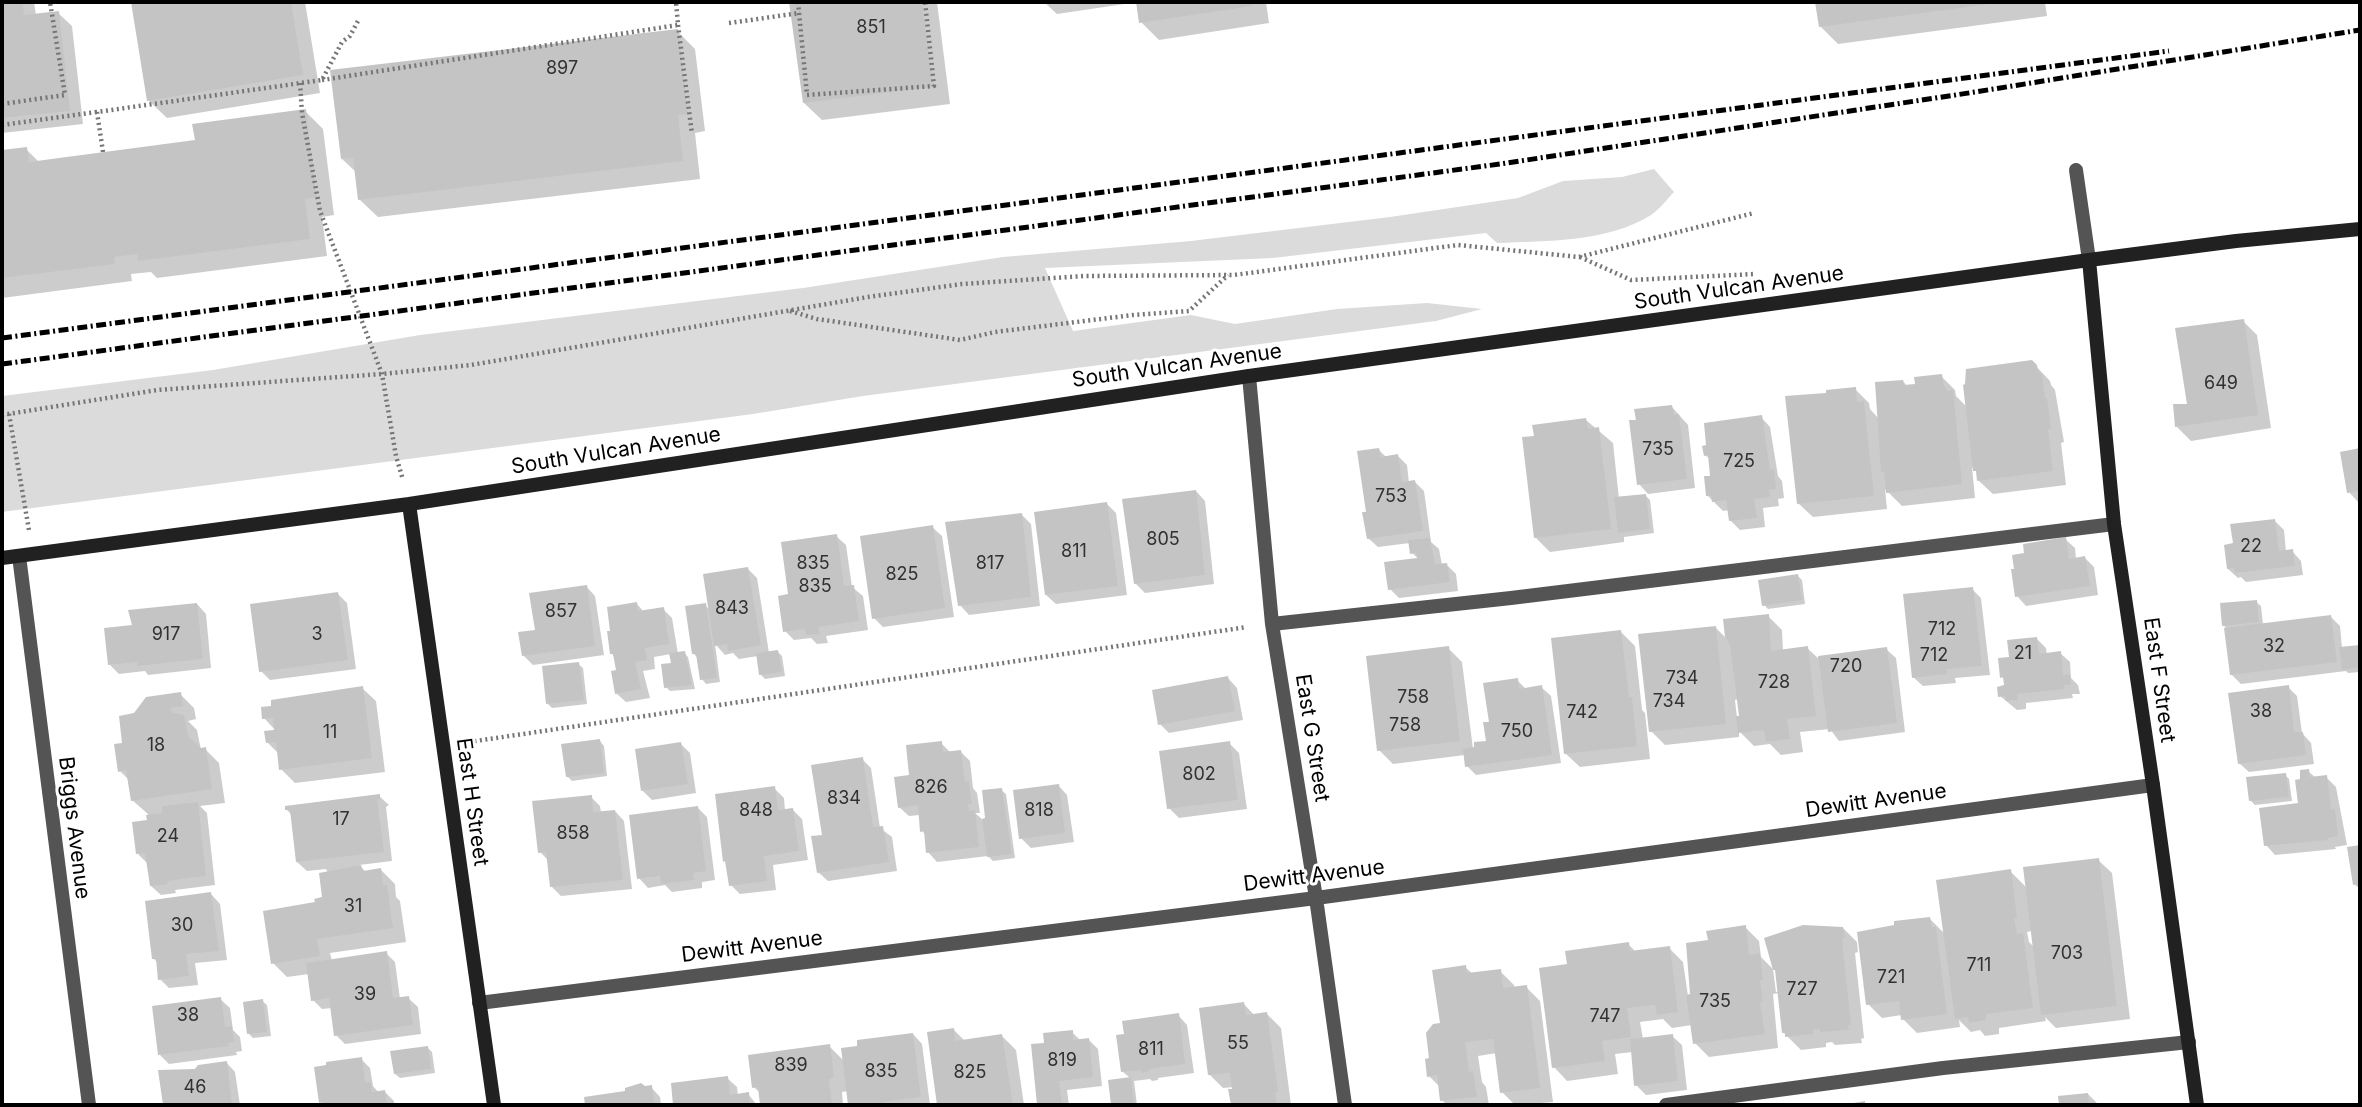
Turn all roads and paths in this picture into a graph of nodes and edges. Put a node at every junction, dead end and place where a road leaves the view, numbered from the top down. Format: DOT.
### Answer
graph roads {
  1 [pos="50,2"];
  2 [pos="676,2"];
  3 [pos="798,2"];
  4 [pos="925,2"];
  5 [pos="800,13"];
  6 [pos="359,19"];
  7 [pos="729,23"];
  8 [pos="678,24"];
  9 [pos="322,80"];
  10 [pos="300,83"];
  11 [pos="2,104"];
  12 [pos="97,112"];
  13 [pos="2,125"];
  14 [pos="692,134"];
  15 [pos="103,152"];
  16 [pos="2076,170"];
  17 [pos="1754,213"];
  18 [pos="2360,229"];
  19 [pos="1579,257"];
  20 [pos="2089,260"];
  21 [pos="1755,274"];
  22 [pos="1229,275"];
  23 [pos="787,310"];
  24 [pos="382,374"];
  25 [pos="1249,376"];
  26 [pos="9,414"];
  27 [pos="2,415"];
  28 [pos="409,504"];
  29 [pos="2114,524"];
  30 [pos="26,555"];
  31 [pos="2,558"];
  32 [pos="1272,624"];
  33 [pos="443,746"];
  34 [pos="2153,785"];
  35 [pos="1316,898"];
  36 [pos="479,1003"];
  37 [pos="2189,1042"];
  38 [pos="89,1105"];
  39 [pos="494,1105"];
  40 [pos="1345,1105"];
  41 [pos="1666,1105"];
  42 [pos="2197,1105"];
  1 -- 11 [label="path"];
  2 -- 8 [label="path"];
  3 -- 5 [label="path"];
  4 -- 5 [label="path"];
  5 -- 7 [label="path"];
  6 -- 9 [label="path"];
  8 -- 9 [label="path"];
  8 -- 14 [label="path"];
  9 -- 10 [label="path"];
  10 -- 12 [label="path"];
  10 -- 24 [label="path"];
  12 -- 13 [label="path"];
  12 -- 15 [label="path"];
  16 -- 20 [label="street"];
  17 -- 19 [label="path"];
  18 -- 20 [label="main road, South Vulcan Avenue"];
  19 -- 21 [label="path"];
  19 -- 22 [label="path"];
  20 -- 25 [label="main road, South Vulcan Avenue"];
  20 -- 29 [label="main road, East F Street"];
  22 -- 23 [label="path"];
  22 -- 23 [label="path"];
  23 -- 24 [label="path"];
  24 -- 26 [label="path"];
  24 -- 28 [label="path"];
  25 -- 28 [label="main road, South Vulcan Avenue"];
  25 -- 32 [label="street, East G Street"];
  26 -- 27 [label="path"];
  26 -- 30 [label="path"];
  28 -- 30 [label="main road, South Vulcan Avenue"];
  28 -- 33 [label="main road, East H Street"];
  29 -- 32 [label="street"];
  29 -- 34 [label="main road, East F Street"];
  30 -- 31 [label="main road, South Vulcan Avenue"];
  30 -- 38 [label="street, Briggs Avenue"];
  32 -- 33 [label="path"];
  32 -- 35 [label="street, East G Street"];
  33 -- 36 [label="main road, East H Street"];
  34 -- 35 [label="street, Dewitt Avenue"];
  34 -- 37 [label="main road, East F Street"];
  35 -- 36 [label="street, Dewitt Avenue"];
  35 -- 40 [label="street, East G Street"];
  36 -- 39 [label="main road, East H Street"];
  37 -- 41 [label="street"];
  37 -- 42 [label="main road, East F Street"];
}
